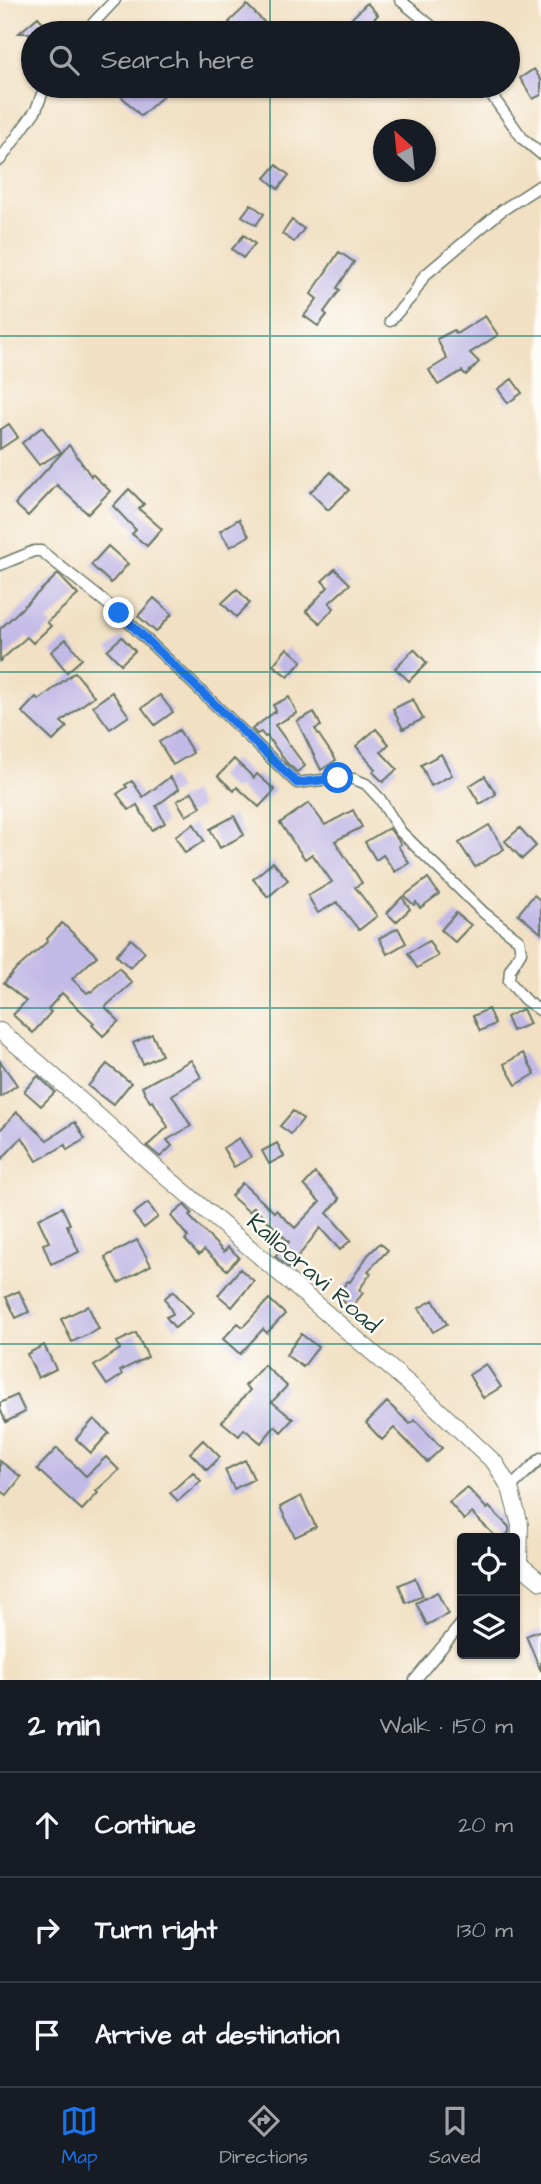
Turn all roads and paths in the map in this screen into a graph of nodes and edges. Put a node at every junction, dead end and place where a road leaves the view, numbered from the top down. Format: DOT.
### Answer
graph roads {
  1 [pos="115,0"];
  2 [pos="400,0"];
  3 [pos="95,21"];
  4 [pos="425,21"];
  5 [pos="40,98"];
  6 [pos="494,98"];
  7 [pos="541,154"];
  8 [pos="0,160"];
  9 [pos="541,185"];
  10 [pos="390,321"];
  11 [pos="0,565"];
  12 [pos="541,1011"];
  13 [pos="0,1031"];
  14 [pos="541,1458"];
  15 [pos="510,1488"];
  16 [pos="519,1533"];
  17 [pos="520,1569"];
  18 [pos="541,1582"];
  19 [pos="457,1629"];
  20 [pos="415,1680"];
  1 -- 3 [label="street"];
  2 -- 4 [label="street"];
  5 -- 8 [label="street"];
  6 -- 7 [label="street"];
  9 -- 10 [label="street"];
  11 -- 12 [label="street"];
  13 -- 15 [label="main road, Kallooravi Road"];
  14 -- 15 [label="street"];
  15 -- 16 [label="main road, Kallooravi Road"];
  17 -- 18 [label="main road, Kallooravi Road"];
  19 -- 20 [label="street"];
}
